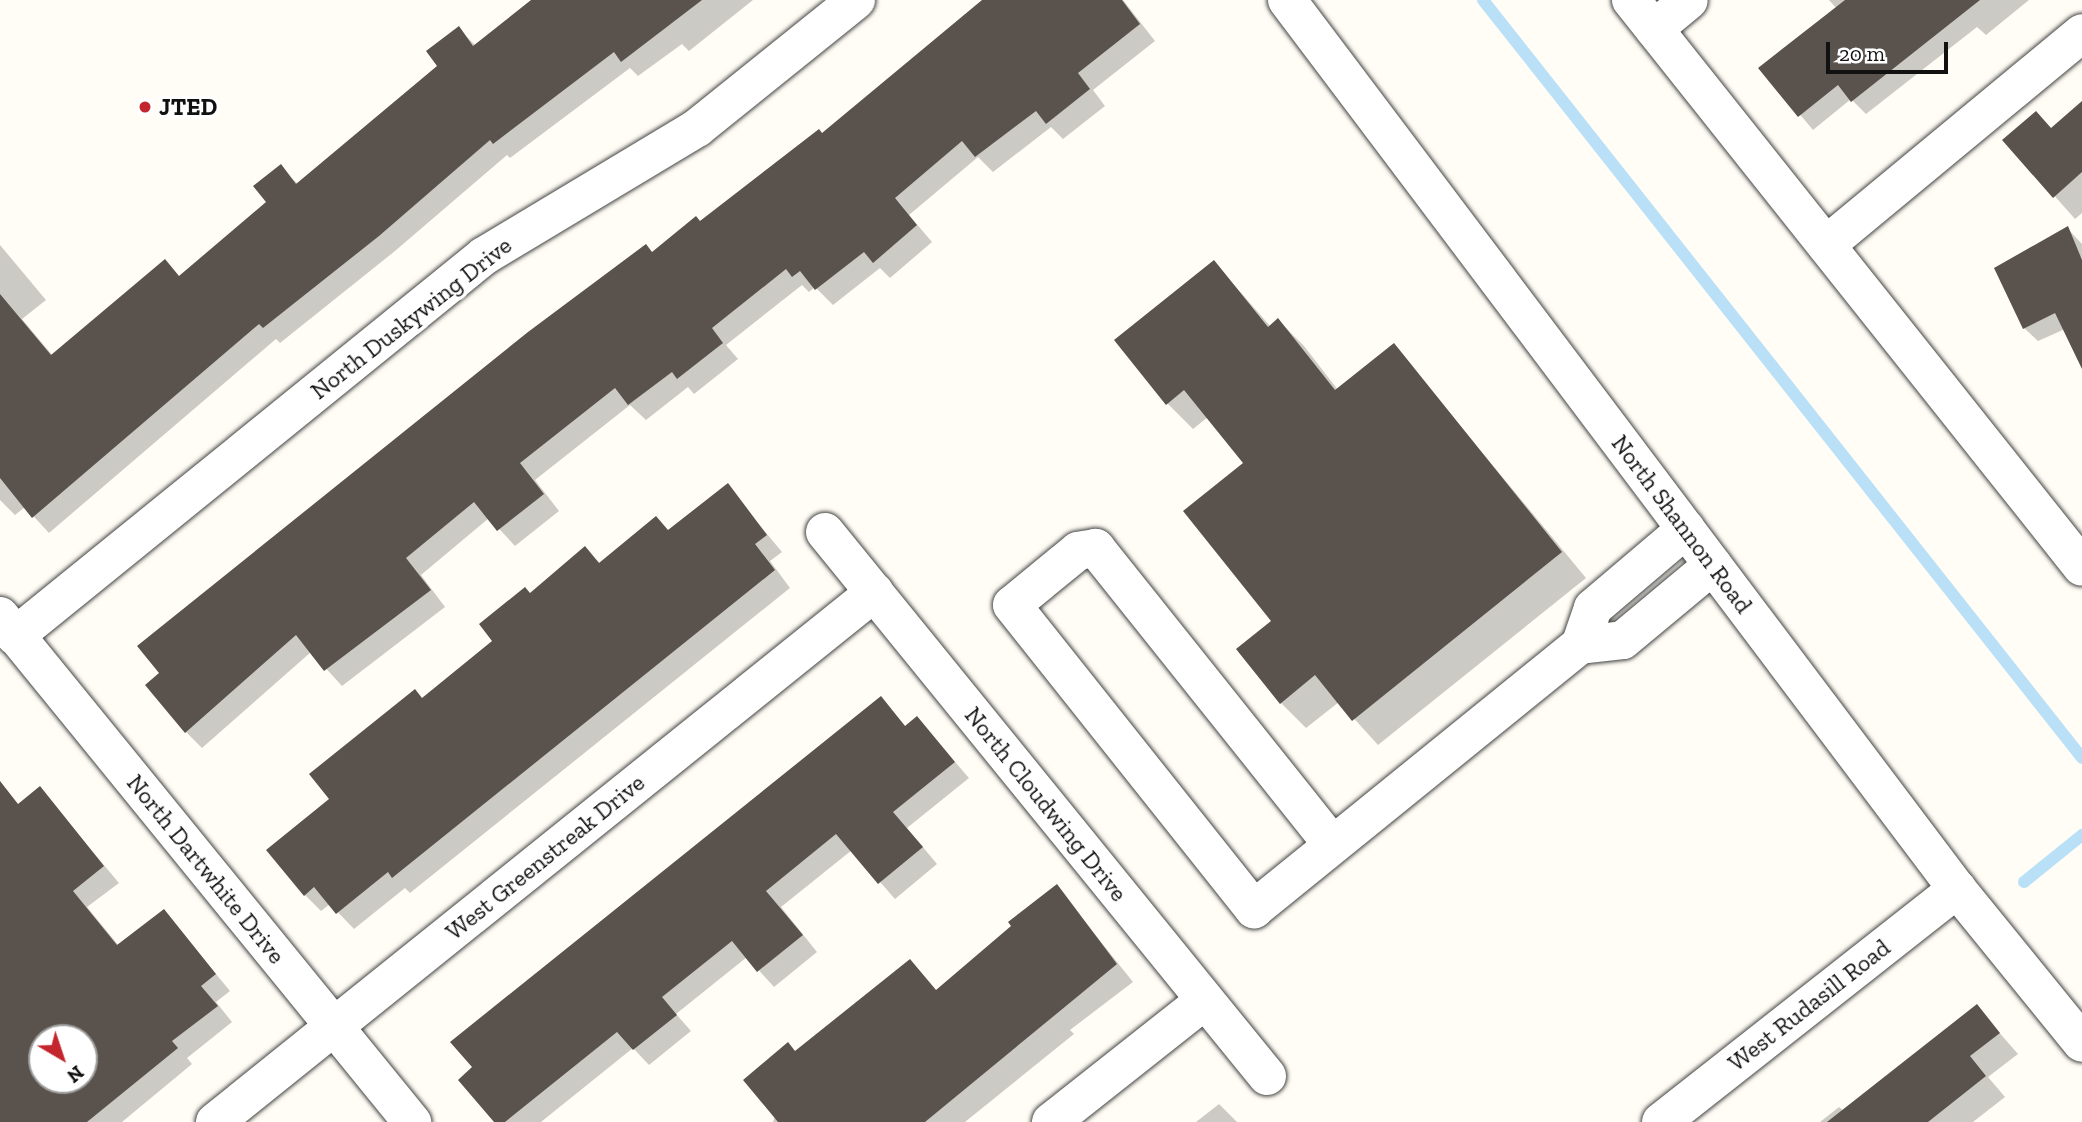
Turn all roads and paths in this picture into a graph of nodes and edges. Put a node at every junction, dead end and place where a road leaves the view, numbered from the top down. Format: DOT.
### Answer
graph roads {
  1 [pos="856,0"];
  2 [pos="1287,0"];
  3 [pos="1689,0"];
  4 [pos="1642,14"];
  5 [pos="2082,33"];
  6 [pos="1826,246"];
  7 [pos="1686,529"];
  8 [pos="825,532"];
  9 [pos="1713,565"];
  10 [pos="2082,567"];
  11 [pos="875,592"];
  12 [pos="8,626"];
  13 [pos="1580,645"];
  14 [pos="1332,844"];
  15 [pos="1957,889"];
  16 [pos="1204,1000"];
  17 [pos="334,1025"];
  18 [pos="2082,1044"];
  19 [pos="1267,1076"];
  20 [pos="215,1122"];
  21 [pos="412,1122"];
  22 [pos="1051,1122"];
  23 [pos="1661,1122"];
  1 -- 12 [label="street, North Duskywing Drive"];
  2 -- 7 [label="street, North Shannon Road"];
  3 -- 4 [label="street"];
  4 -- 6 [label="street"];
  5 -- 6 [label="street"];
  6 -- 10 [label="street"];
  7 -- 9 [label="street, North Shannon Road"];
  7 -- 13 [label="street"];
  8 -- 11 [label="street, North Cloudwing Drive"];
  9 -- 13 [label="street"];
  9 -- 15 [label="street, North Shannon Road"];
  11 -- 16 [label="street, North Cloudwing Drive"];
  11 -- 17 [label="street, West Greenstreak Drive"];
  12 -- 17 [label="street, North Dartwhite Drive"];
  13 -- 14 [label="street"];
  14 -- 14 [label="street"];
  15 -- 18 [label="street, North Shannon Road"];
  15 -- 23 [label="street, West Rudasill Road"];
  16 -- 19 [label="street, North Cloudwing Drive"];
  16 -- 22 [label="street"];
  17 -- 20 [label="street, West Greenstreak Drive"];
  17 -- 21 [label="street, North Dartwhite Drive"];
}
